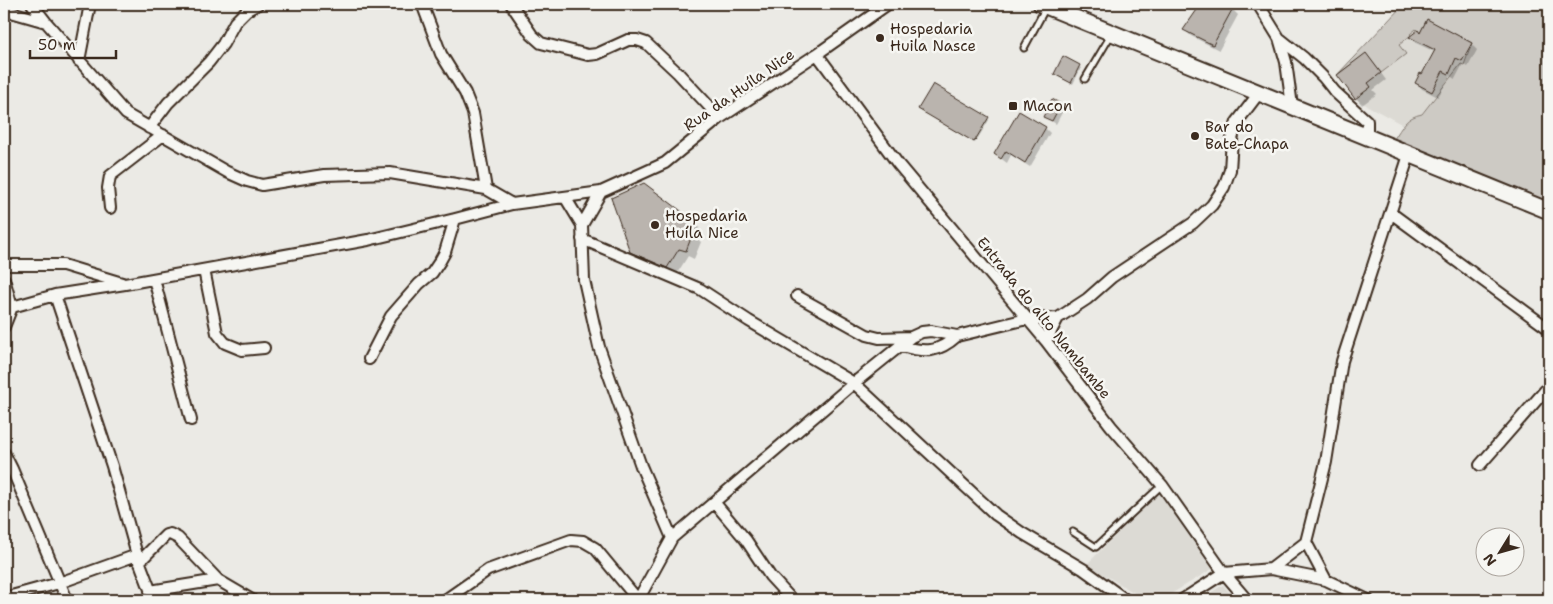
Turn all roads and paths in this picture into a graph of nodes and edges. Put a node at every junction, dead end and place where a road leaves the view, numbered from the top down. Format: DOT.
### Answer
graph roads {
  1 [pos="32,4"];
  2 [pos="90,4"];
  3 [pos="258,4"];
  4 [pos="424,4"];
  5 [pos="511,4"];
  6 [pos="888,4"];
  7 [pos="1258,4"];
  8 [pos="1044,5"];
  9 [pos="4,10"];
  10 [pos="46,22"];
  11 [pos="1113,33"];
  12 [pos="1279,38"];
  13 [pos="1024,48"];
  14 [pos="818,54"];
  15 [pos="79,61"];
  16 [pos="1085,79"];
  17 [pos="1259,93"];
  18 [pos="1292,106"];
  19 [pos="720,118"];
  20 [pos="149,128"];
  21 [pos="163,136"];
  22 [pos="1366,137"];
  23 [pos="1409,155"];
  24 [pos="486,189"];
  25 [pos="601,192"];
  26 [pos="565,197"];
  27 [pos="512,204"];
  28 [pos="110,208"];
  29 [pos="1549,211"];
  30 [pos="1391,213"];
  31 [pos="455,220"];
  32 [pos="582,225"];
  33 [pos="582,239"];
  34 [pos="4,265"];
  35 [pos="204,270"];
  36 [pos="4,279"];
  37 [pos="154,279"];
  38 [pos="125,284"];
  39 [pos="54,295"];
  40 [pos="796,296"];
  41 [pos="8,308"];
  42 [pos="1058,318"];
  43 [pos="1027,319"];
  44 [pos="4,327"];
  45 [pos="1549,329"];
  46 [pos="957,336"];
  47 [pos="911,337"];
  48 [pos="1046,341"];
  49 [pos="902,346"];
  50 [pos="264,348"];
  51 [pos="369,359"];
  52 [pos="854,383"];
  53 [pos="1549,386"];
  54 [pos="191,420"];
  55 [pos="4,453"];
  56 [pos="1480,465"];
  57 [pos="1162,485"];
  58 [pos="714,502"];
  59 [pos="1073,532"];
  60 [pos="672,538"];
  61 [pos="1306,542"];
  62 [pos="138,558"];
  63 [pos="1271,569"];
  64 [pos="1224,573"];
  65 [pos="218,580"];
  66 [pos="1326,580"];
  67 [pos="59,583"];
  68 [pos="152,595"];
  69 [pos="4,598"];
  70 [pos="67,600"];
  71 [pos="252,600"];
  72 [pos="445,600"];
  73 [pos="638,600"];
  74 [pos="792,600"];
  75 [pos="1126,600"];
  76 [pos="1182,600"];
  77 [pos="1247,600"];
  78 [pos="1368,600"];
  1 -- 10 [label="street"];
  2 -- 15 [label="street"];
  3 -- 20 [label="street"];
  4 -- 24 [label="street"];
  5 -- 19 [label="street"];
  6 -- 14 [label="street, Rua da Huíla Nice"];
  7 -- 12 [label="street"];
  8 -- 11 [label="main road"];
  8 -- 13 [label="lane"];
  9 -- 10 [label="street"];
  10 -- 15 [label="street"];
  11 -- 16 [label="lane"];
  11 -- 17 [label="main road"];
  12 -- 18 [label="street"];
  12 -- 22 [label="street"];
  14 -- 19 [label="street, Rua da Huíla Nice"];
  14 -- 43 [label="street, Entrada do alto Nambambe"];
  15 -- 20 [label="street"];
  17 -- 18 [label="main road"];
  17 -- 42 [label="street"];
  18 -- 22 [label="main road"];
  19 -- 25 [label="street, Rua da Huíla Nice"];
  20 -- 21 [label="street"];
  21 -- 24 [label="street"];
  21 -- 28 [label="street"];
  22 -- 23 [label="main road"];
  23 -- 29 [label="main road"];
  23 -- 30 [label="street"];
  24 -- 27 [label="street"];
  25 -- 26 [label="street, Rua da Huíla Nice"];
  25 -- 32 [label="street"];
  26 -- 27 [label="street, Rua da Huíla Nice"];
  26 -- 32 [label="street"];
  27 -- 31 [label="street, Rua da Huíla Nice"];
  30 -- 45 [label="street"];
  30 -- 61 [label="street"];
  31 -- 35 [label="street, Rua da Huíla Nice"];
  31 -- 51 [label="street"];
  32 -- 33 [label="street"];
  33 -- 52 [label="street"];
  33 -- 60 [label="street"];
  34 -- 38 [label="street"];
  35 -- 37 [label="street, Rua da Huíla Nice"];
  35 -- 50 [label="street"];
  36 -- 41 [label="street"];
  37 -- 38 [label="street, Rua da Huíla Nice"];
  37 -- 54 [label="street"];
  38 -- 39 [label="street, Rua da Huíla Nice"];
  39 -- 41 [label="street, Rua da Huíla Nice"];
  39 -- 62 [label="street"];
  40 -- 47 [label="street"];
  41 -- 44 [label="street"];
  42 -- 43 [label="street"];
  42 -- 48 [label="street"];
  43 -- 46 [label="street"];
  43 -- 48 [label="street, Entrada do alto Nambambe"];
  46 -- 47 [label="street"];
  46 -- 49 [label="street"];
  47 -- 49 [label="street"];
  48 -- 57 [label="street, Entrada do alto Nambambe"];
  49 -- 52 [label="street"];
  52 -- 58 [label="street"];
  52 -- 75 [label="street"];
  53 -- 56 [label="street"];
  55 -- 67 [label="street"];
  57 -- 59 [label="lane"];
  57 -- 64 [label="street, Entrada do alto Nambambe"];
  58 -- 60 [label="street"];
  58 -- 74 [label="street"];
  60 -- 73 [label="street"];
  61 -- 63 [label="street"];
  61 -- 66 [label="street"];
  62 -- 65 [label="street"];
  62 -- 67 [label="street"];
  62 -- 68 [label="street"];
  63 -- 64 [label="street"];
  63 -- 66 [label="street"];
  64 -- 76 [label="street"];
  64 -- 77 [label="street, Entrada do alto Nambambe"];
  65 -- 68 [label="street"];
  65 -- 71 [label="street"];
  66 -- 78 [label="street"];
  67 -- 69 [label="street"];
  67 -- 70 [label="street"];
  72 -- 73 [label="street"];
}
